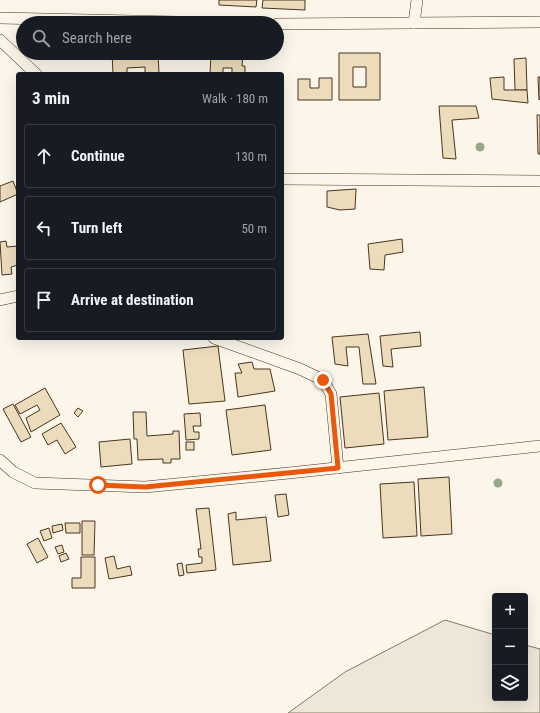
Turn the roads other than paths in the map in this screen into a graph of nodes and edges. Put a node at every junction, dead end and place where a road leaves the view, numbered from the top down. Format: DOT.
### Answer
graph roads {
  1 [pos="418,0"];
  2 [pos="0,18"];
  3 [pos="16,18"];
  4 [pos="540,22"];
  5 [pos="414,23"];
  6 [pos="284,24"];
  7 [pos="0,40"];
  8 [pos="16,55"];
  9 [pos="21,60"];
  10 [pos="34,72"];
  11 [pos="284,179"];
  12 [pos="540,181"];
  13 [pos="16,296"];
  14 [pos="0,300"];
  15 [pos="220,340"];
  16 [pos="540,446"];
  17 [pos="0,460"];
  18 [pos="338,468"];
  1 -- 5 [label="street"];
  2 -- 3 [label="street"];
  4 -- 5 [label="street"];
  5 -- 6 [label="street"];
  7 -- 8 [label="street"];
  9 -- 10 [label="street"];
  11 -- 12 [label="street"];
  13 -- 14 [label="street"];
  15 -- 18 [label="street"];
  16 -- 18 [label="street"];
  17 -- 18 [label="street"];
}
